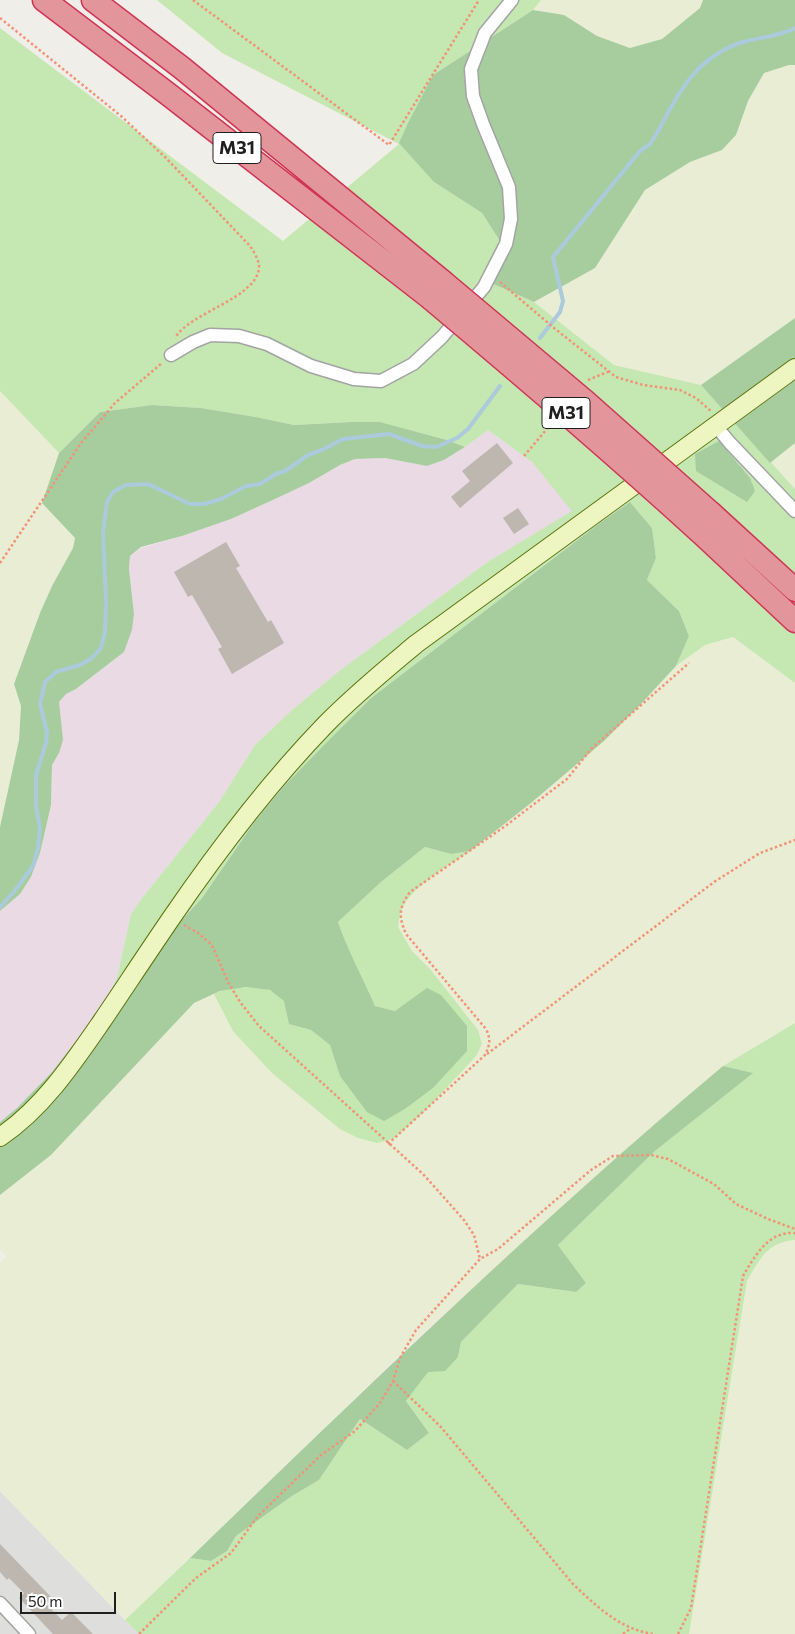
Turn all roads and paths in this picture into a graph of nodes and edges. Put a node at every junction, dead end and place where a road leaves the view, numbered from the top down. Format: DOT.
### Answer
graph roads {
  1 [pos="44,0"];
  2 [pos="93,0"];
  3 [pos="193,0"];
  4 [pos="479,0"];
  5 [pos="512,0"];
  6 [pos="0,18"];
  7 [pos="492,274"];
  8 [pos="435,289"];
  9 [pos="171,355"];
  10 [pos="795,368"];
  11 [pos="719,423"];
  12 [pos="795,511"];
  13 [pos="706,523"];
  14 [pos="0,563"];
  15 [pos="795,590"];
  16 [pos="795,621"];
  17 [pos="689,662"];
  18 [pos="795,840"];
  19 [pos="171,918"];
  20 [pos="485,1055"];
  21 [pos="0,1138"];
  22 [pos="388,1144"];
  23 [pos="795,1231"];
  24 [pos="480,1258"];
  25 [pos="393,1381"];
  26 [pos="0,1603"];
  27 [pos="630,1629"];
  28 [pos="30,1634"];
  29 [pos="139,1634"];
  30 [pos="623,1634"];
  31 [pos="654,1634"];
  32 [pos="678,1634"];
  1 -- 8 [label="highway, M31"];
  2 -- 8 [label="highway, M31"];
  3 -- 4 [label="path"];
  5 -- 7 [label="street"];
  6 -- 9 [label="path"];
  7 -- 9 [label="street"];
  7 -- 11 [label="path"];
  8 -- 13 [label="highway, M31, bridge"];
  9 -- 14 [label="path"];
  10 -- 11 [label="main road"];
  11 -- 12 [label="street"];
  11 -- 19 [label="main road"];
  13 -- 15 [label="highway, M31"];
  13 -- 16 [label="highway, M31"];
  17 -- 20 [label="path"];
  18 -- 20 [label="path"];
  19 -- 21 [label="main road"];
  19 -- 22 [label="path"];
  20 -- 22 [label="path"];
  22 -- 24 [label="path"];
  23 -- 24 [label="path"];
  23 -- 32 [label="path"];
  24 -- 25 [label="path"];
  25 -- 27 [label="path"];
  25 -- 29 [label="path"];
  26 -- 28 [label="street"];
  27 -- 30 [label="path"];
  27 -- 31 [label="path"];
}
